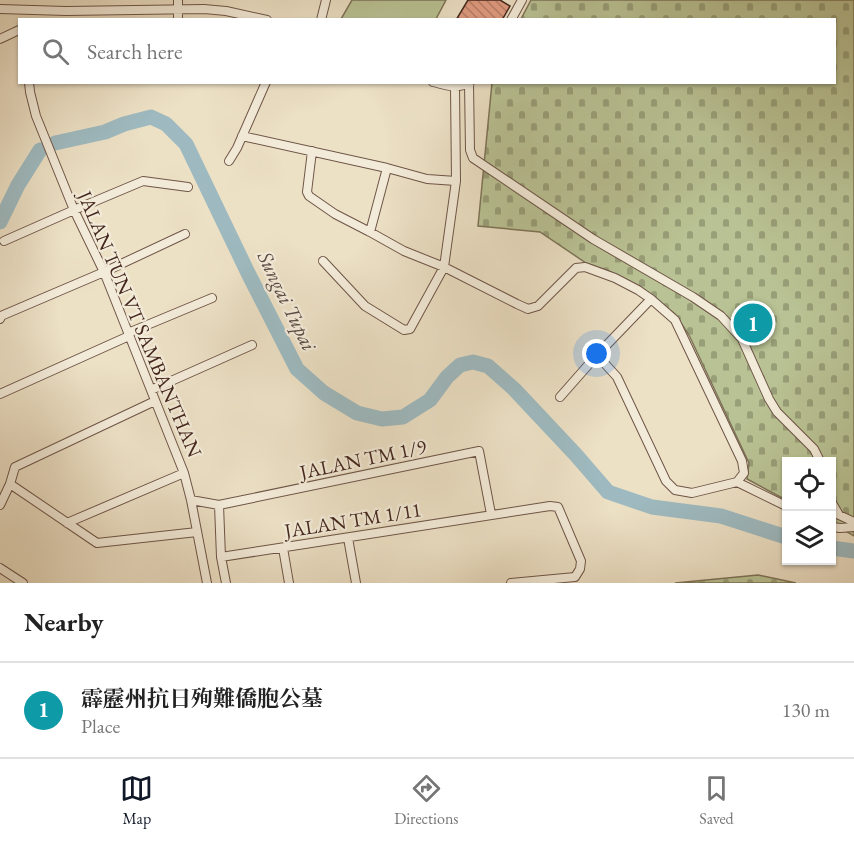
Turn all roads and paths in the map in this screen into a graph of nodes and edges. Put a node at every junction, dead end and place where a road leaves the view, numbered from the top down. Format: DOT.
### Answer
graph roads {
  1 [pos="63,0"];
  2 [pos="326,0"];
  3 [pos="522,0"];
  4 [pos="178,4"];
  5 [pos="0,9"];
  6 [pos="66,11"];
  7 [pos="258,18"];
  8 [pos="322,18"];
  9 [pos="512,18"];
  10 [pos="0,30"];
  11 [pos="18,30"];
  12 [pos="18,30"];
  13 [pos="0,39"];
  14 [pos="29,84"];
  15 [pos="265,84"];
  16 [pos="441,84"];
  17 [pos="468,84"];
  18 [pos="470,84"];
  19 [pos="454,87"];
  20 [pos="242,135"];
  21 [pos="312,151"];
  22 [pos="229,161"];
  23 [pos="387,168"];
  24 [pos="456,181"];
  25 [pos="188,187"];
  26 [pos="74,210"];
  27 [pos="370,232"];
  28 [pos="185,234"];
  29 [pos="4,241"];
  30 [pos="323,261"];
  31 [pos="444,267"];
  32 [pos="104,272"];
  33 [pos="212,298"];
  34 [pos="651,299"];
  35 [pos="0,318"];
  36 [pos="129,334"];
  37 [pos="252,345"];
  38 [pos="597,355"];
  39 [pos="151,390"];
  40 [pos="0,394"];
  41 [pos="560,397"];
  42 [pos="155,401"];
  43 [pos="818,457"];
  44 [pos="184,473"];
  45 [pos="737,482"];
  46 [pos="10,484"];
  47 [pos="191,500"];
  48 [pos="782,504"];
  49 [pos="0,505"];
  50 [pos="219,505"];
  51 [pos="836,510"];
  52 [pos="491,514"];
  53 [pos="854,522"];
  54 [pos="67,523"];
  55 [pos="836,527"];
  56 [pos="854,527"];
  57 [pos="197,532"];
  58 [pos="348,538"];
  59 [pos="283,548"];
  60 [pos="221,557"];
  61 [pos="0,568"];
  62 [pos="23,583"];
  63 [pos="207,583"];
  64 [pos="226,583"];
  65 [pos="289,583"];
  66 [pos="356,583"];
  67 [pos="511,583"];
  1 -- 6 [label="street"];
  2 -- 8 [label="street"];
  3 -- 9 [label="street"];
  4 -- 6 [label="street"];
  4 -- 7 [label="street"];
  5 -- 6 [label="street"];
  10 -- 11 [label="street"];
  12 -- 13 [label="street"];
  14 -- 26 [label="street, JALAN TUN VT SAMBANTHAN"];
  15 -- 20 [label="street"];
  16 -- 19 [label="street"];
  17 -- 19 [label="street"];
  18 -- 43 [label="street"];
  19 -- 24 [label="street"];
  20 -- 21 [label="street"];
  20 -- 22 [label="street"];
  21 -- 23 [label="street"];
  21 -- 27 [label="street"];
  23 -- 24 [label="street"];
  23 -- 27 [label="street"];
  24 -- 31 [label="street"];
  25 -- 26 [label="street"];
  26 -- 29 [label="street"];
  26 -- 32 [label="street, JALAN TUN VT SAMBANTHAN"];
  27 -- 31 [label="street"];
  28 -- 32 [label="street"];
  30 -- 31 [label="street"];
  31 -- 34 [label="street"];
  32 -- 35 [label="street"];
  32 -- 36 [label="street, JALAN TUN VT SAMBANTHAN"];
  33 -- 36 [label="street"];
  34 -- 38 [label="street"];
  34 -- 45 [label="street"];
  36 -- 39 [label="street, JALAN TUN VT SAMBANTHAN"];
  36 -- 40 [label="street"];
  37 -- 39 [label="street"];
  38 -- 41 [label="street"];
  38 -- 45 [label="street"];
  39 -- 42 [label="street, JALAN TUN VT SAMBANTHAN"];
  42 -- 44 [label="street, JALAN TUN VT SAMBANTHAN"];
  42 -- 46 [label="street"];
  44 -- 47 [label="street, JALAN TUN VT SAMBANTHAN"];
  44 -- 54 [label="street"];
  45 -- 48 [label="street"];
  46 -- 49 [label="street"];
  46 -- 54 [label="street"];
  47 -- 50 [label="street, JALAN TM 1/9"];
  47 -- 57 [label="street, JALAN TUN VT SAMBANTHAN"];
  50 -- 52 [label="street, JALAN TM 1/9"];
  50 -- 60 [label="street"];
  51 -- 53 [label="street"];
  52 -- 58 [label="street, JALAN TM 1/11"];
  52 -- 67 [label="street, JALAN TM 1/11"];
  54 -- 57 [label="street"];
  55 -- 56 [label="street"];
  57 -- 63 [label="street, JALAN TUN VT SAMBANTHAN"];
  58 -- 59 [label="street, JALAN TM 1/11"];
  58 -- 66 [label="street"];
  59 -- 60 [label="street, JALAN TM 1/11"];
  59 -- 65 [label="street"];
  60 -- 64 [label="street"];
  61 -- 62 [label="street"];
}
